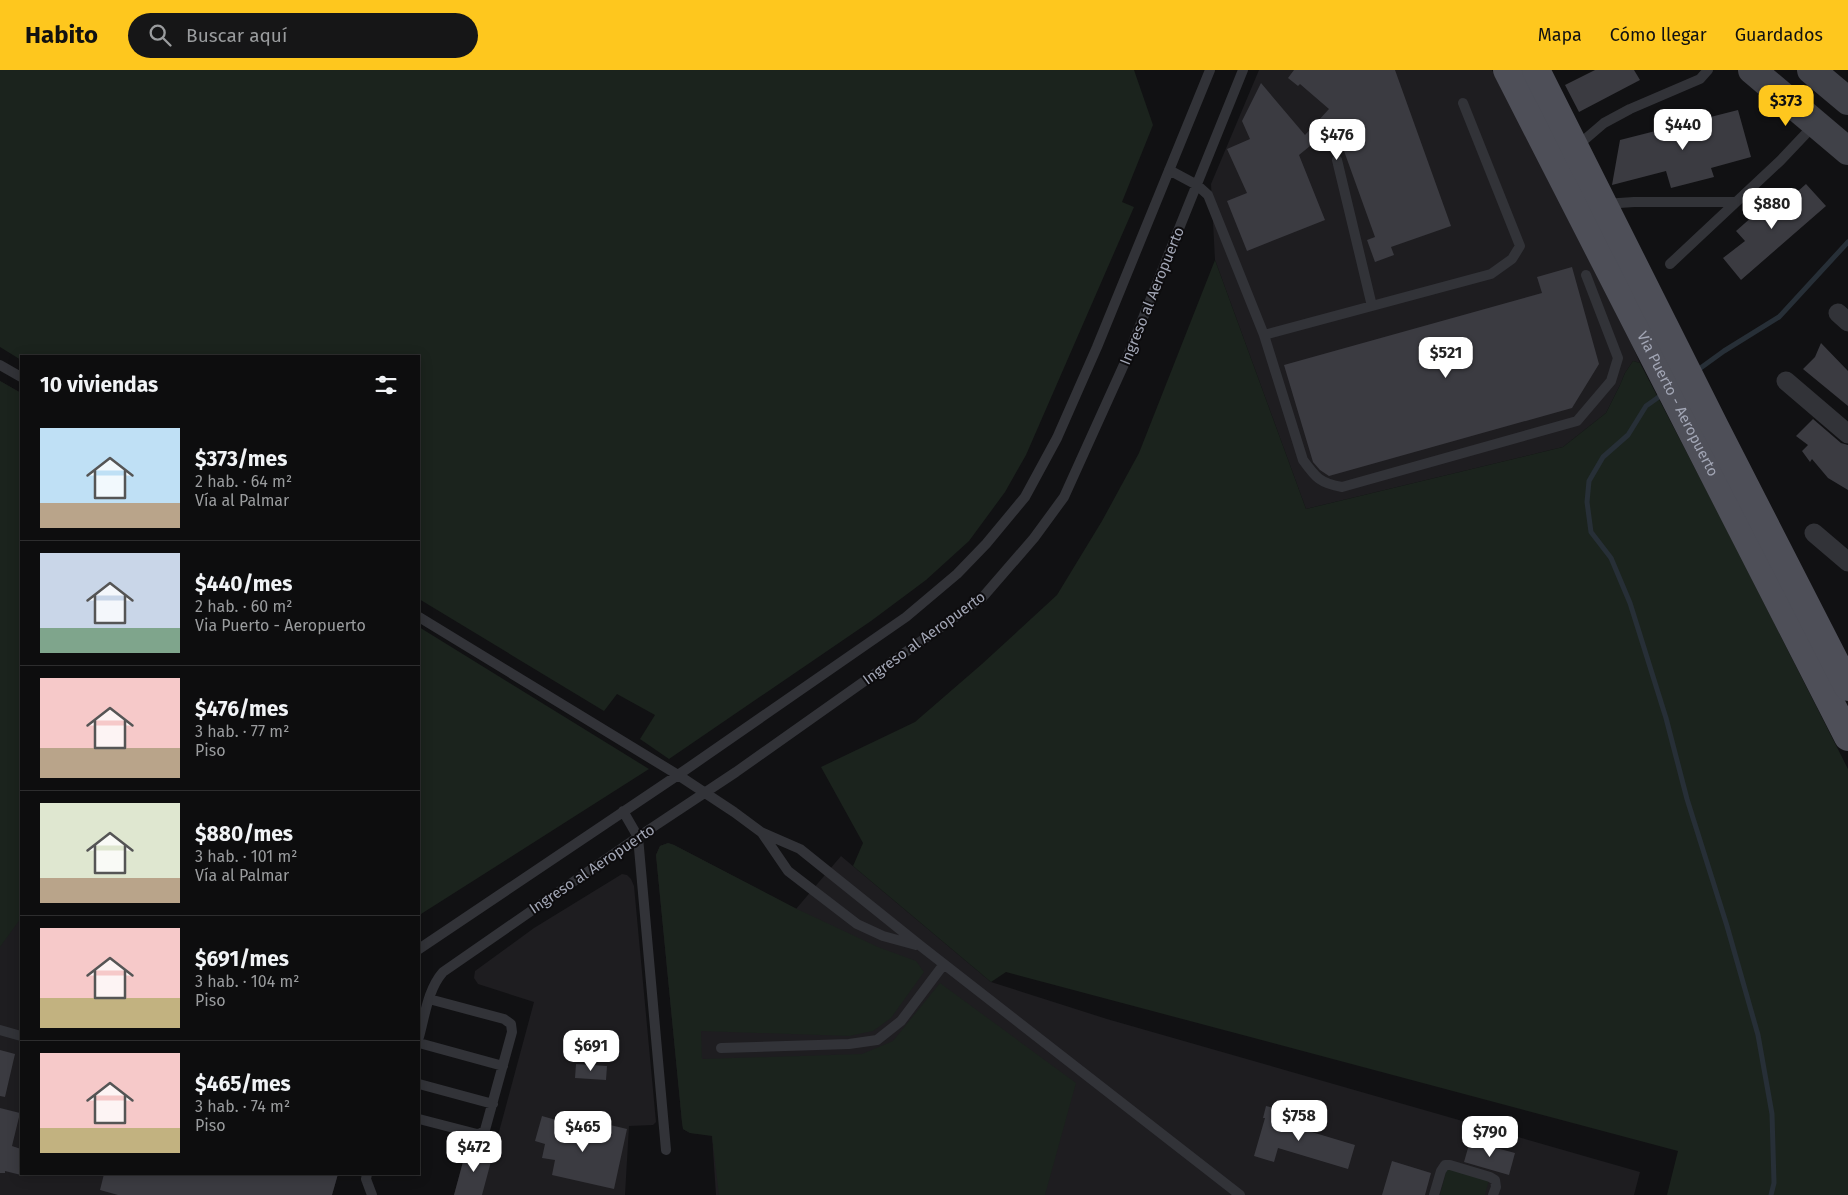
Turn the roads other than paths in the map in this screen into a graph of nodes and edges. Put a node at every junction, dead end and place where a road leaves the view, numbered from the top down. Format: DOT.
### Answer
graph roads {
  1 [pos="1210,70"];
  2 [pos="1243,70"];
  3 [pos="1508,70"];
  4 [pos="1536,70"];
  5 [pos="1708,70"];
  6 [pos="1752,70"];
  7 [pos="1811,70"];
  8 [pos="1848,101"];
  9 [pos="1463,103"];
  10 [pos="1816,124"];
  11 [pos="1576,148"];
  12 [pos="1848,151"];
  13 [pos="1337,160"];
  14 [pos="1169,170"];
  15 [pos="1196,185"];
  16 [pos="1736,202"];
  17 [pos="1604,204"];
  18 [pos="1670,264"];
  19 [pos="1586,275"];
  20 [pos="1372,306"];
  21 [pos="1264,335"];
  22 [pos="1657,338"];
  23 [pos="0,365"];
  24 [pos="20,376"];
  25 [pos="1786,381"];
  26 [pos="1705,433"];
  27 [pos="1848,434"];
  28 [pos="1814,533"];
  29 [pos="1848,562"];
  30 [pos="420,618"];
  31 [pos="1848,687"];
  32 [pos="1848,737"];
  33 [pos="678,775"];
  34 [pos="706,793"];
  35 [pos="623,812"];
  36 [pos="761,832"];
  37 [pos="638,837"];
  38 [pos="922,947"];
  39 [pos="420,948"];
  40 [pos="944,964"];
  41 [pos="429,998"];
  42 [pos="0,1030"];
  43 [pos="420,1033"];
  44 [pos="20,1036"];
  45 [pos="420,1043"];
  46 [pos="721,1048"];
  47 [pos="503,1066"];
  48 [pos="420,1084"];
  49 [pos="493,1104"];
  50 [pos="420,1119"];
  51 [pos="666,1150"];
  52 [pos="367,1175"];
  53 [pos="372,1195"];
  54 [pos="1240,1195"];
  55 [pos="1434,1195"];
  56 [pos="1493,1195"];
  1 -- 14 [label="lane, Ingreso al Aeropuerto"];
  2 -- 15 [label="lane, Ingreso al Aeropuerto"];
  3 -- 22 [label="main road, Via Puerto - Aeropuerto"];
  4 -- 11 [label="main road, Via Puerto - Aeropuerto"];
  5 -- 11 [label="lane"];
  6 -- 10 [label="main road"];
  7 -- 8 [label="main road"];
  9 -- 20 [label="lane"];
  10 -- 12 [label="main road"];
  10 -- 16 [label="lane"];
  11 -- 17 [label="main road, Via Puerto - Aeropuerto"];
  13 -- 20 [label="lane"];
  14 -- 15 [label="lane"];
  14 -- 33 [label="lane, Ingreso al Aeropuerto"];
  15 -- 21 [label="lane"];
  15 -- 34 [label="lane, Ingreso al Aeropuerto"];
  16 -- 17 [label="lane"];
  16 -- 18 [label="lane"];
  17 -- 22 [label="main road, Via Puerto - Aeropuerto"];
  19 -- 21 [label="lane"];
  20 -- 21 [label="lane"];
  22 -- 26 [label="main road, Via Puerto - Aeropuerto"];
  23 -- 24 [label="lane"];
  25 -- 27 [label="street"];
  26 -- 31 [label="main road, Via Puerto - Aeropuerto"];
  26 -- 32 [label="main road, Via Puerto - Aeropuerto"];
  28 -- 29 [label="street"];
  30 -- 33 [label="lane"];
  33 -- 34 [label="lane"];
  33 -- 35 [label="lane, Ingreso al Aeropuerto"];
  34 -- 36 [label="lane"];
  34 -- 37 [label="lane, Ingreso al Aeropuerto"];
  35 -- 37 [label="lane"];
  35 -- 39 [label="lane, Ingreso al Aeropuerto"];
  36 -- 38 [label="lane"];
  36 -- 38 [label="lane"];
  37 -- 41 [label="lane, Ingreso al Aeropuerto"];
  37 -- 51 [label="lane"];
  38 -- 40 [label="lane"];
  40 -- 46 [label="lane"];
  40 -- 54 [label="lane"];
  41 -- 43 [label="lane, Ingreso al Aeropuerto"];
  41 -- 47 [label="lane"];
  42 -- 44 [label="lane"];
  45 -- 47 [label="lane"];
  47 -- 49 [label="lane"];
  48 -- 49 [label="lane"];
  49 -- 50 [label="lane"];
  52 -- 53 [label="lane"];
  55 -- 56 [label="lane"];
}
